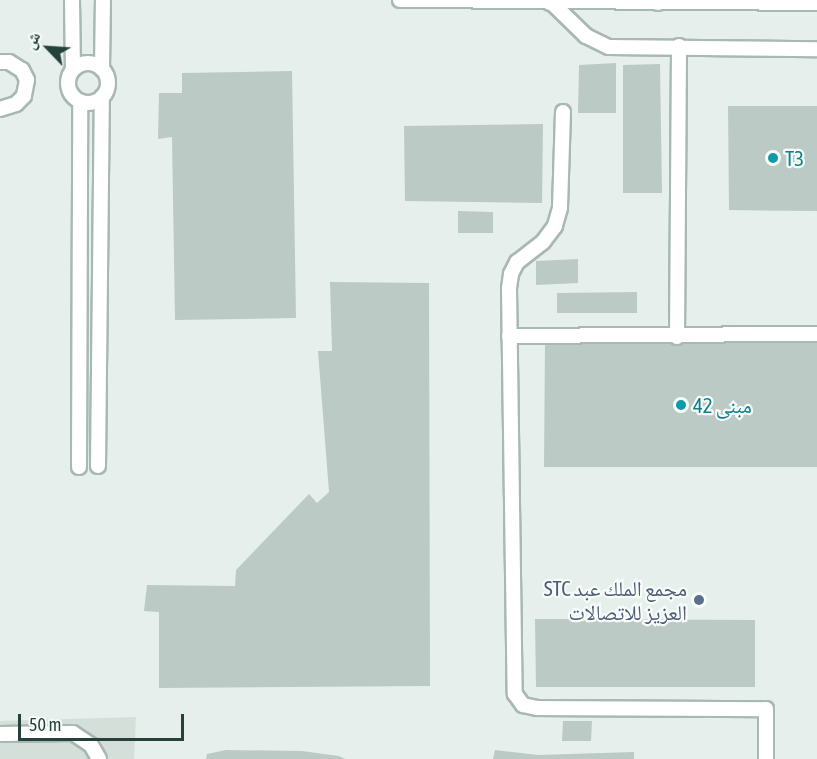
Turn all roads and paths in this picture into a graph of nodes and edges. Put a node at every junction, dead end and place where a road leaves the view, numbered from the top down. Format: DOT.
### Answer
graph roads {
  1 [pos="72,0"];
  2 [pos="103,0"];
  3 [pos="400,0"];
  4 [pos="550,0"];
  5 [pos="658,1"];
  6 [pos="817,3"];
  7 [pos="679,46"];
  8 [pos="817,49"];
  9 [pos="0,62"];
  10 [pos="74,69"];
  11 [pos="102,69"];
  12 [pos="102,97"];
  13 [pos="80,102"];
  14 [pos="0,109"];
  15 [pos="562,112"];
  16 [pos="817,334"];
  17 [pos="510,336"];
  18 [pos="677,337"];
  19 [pos="98,466"];
  20 [pos="79,467"];
  21 [pos="0,734"];
  22 [pos="99,759"];
  23 [pos="766,759"];
  1 -- 10 [label="lane"];
  2 -- 11 [label="lane"];
  3 -- 4 [label="lane"];
  4 -- 5 [label="lane"];
  4 -- 7 [label="lane"];
  5 -- 6 [label="lane"];
  7 -- 8 [label="lane"];
  7 -- 18 [label="lane"];
  9 -- 14 [label="lane"];
  10 -- 11 [label="lane"];
  10 -- 13 [label="lane"];
  11 -- 12 [label="lane"];
  12 -- 13 [label="lane"];
  12 -- 19 [label="lane"];
  13 -- 20 [label="lane"];
  15 -- 17 [label="lane"];
  16 -- 18 [label="lane"];
  17 -- 18 [label="lane"];
  17 -- 23 [label="lane"];
  21 -- 22 [label="lane"];
}
